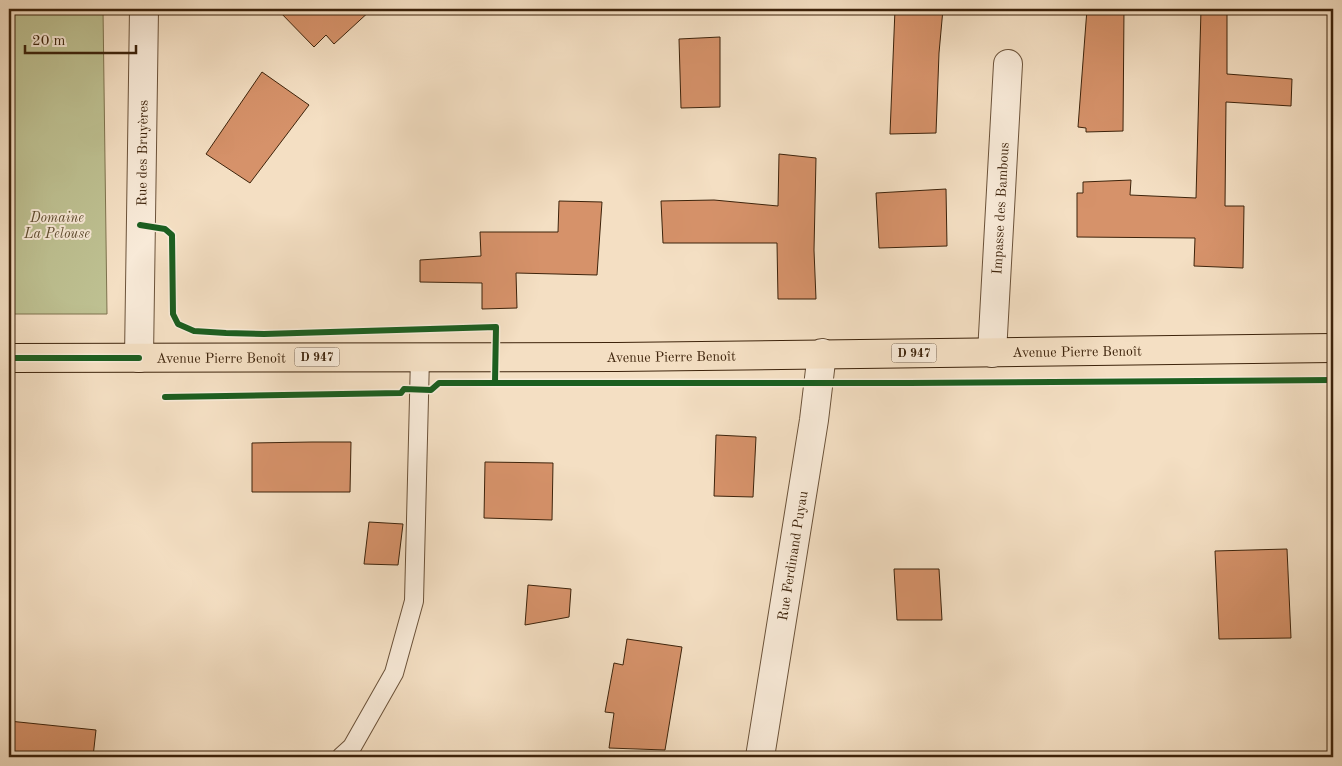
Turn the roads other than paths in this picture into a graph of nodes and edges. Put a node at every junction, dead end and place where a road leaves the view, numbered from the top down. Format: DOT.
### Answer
graph roads {
  1 [pos="144,9"];
  2 [pos="1008,64"];
  3 [pos="1333,348"];
  4 [pos="822,353"];
  5 [pos="992,353"];
  6 [pos="420,357"];
  7 [pos="9,358"];
  8 [pos="139,358"];
  9 [pos="341,757"];
  10 [pos="760,757"];
  1 -- 8 [label="street, Rue des Bruyères"];
  2 -- 5 [label="street, Impasse des Bambous"];
  3 -- 5 [label="main road, Avenue Pierre Benoît / D 947"];
  4 -- 5 [label="main road, Avenue Pierre Benoît / D 947"];
  4 -- 6 [label="main road, Avenue Pierre Benoît / D 947"];
  4 -- 10 [label="street, Rue Ferdinand Puyau"];
  6 -- 8 [label="main road, Avenue Pierre Benoît / D 947"];
  6 -- 9 [label="lane"];
  7 -- 8 [label="main road, Avenue Pierre Benoît / D 947"];
}
